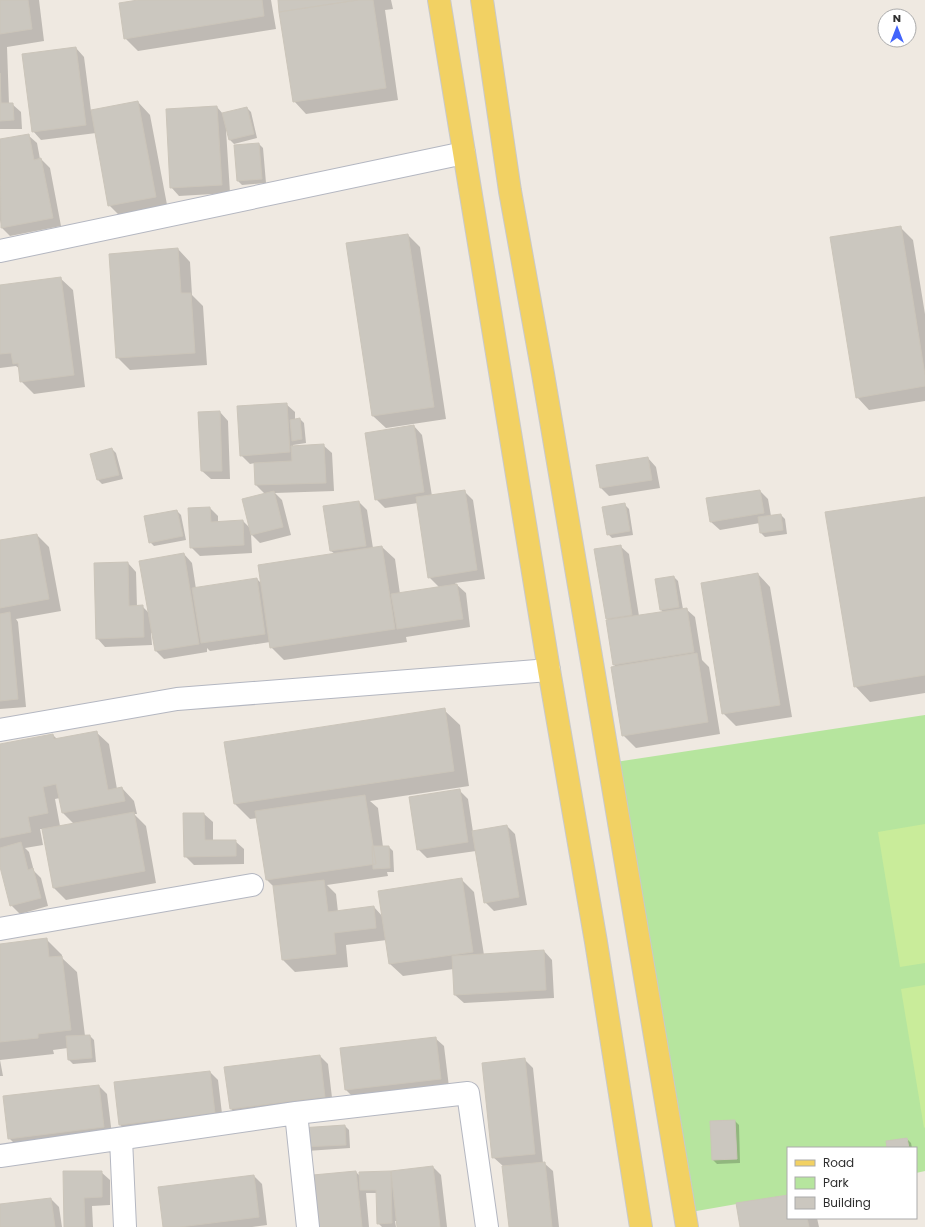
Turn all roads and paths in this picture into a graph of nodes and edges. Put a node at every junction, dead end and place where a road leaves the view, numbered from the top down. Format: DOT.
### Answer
graph roads {
  1 [pos="439,0"];
  2 [pos="482,0"];
  3 [pos="464,153"];
  4 [pos="0,251"];
  5 [pos="549,670"];
  6 [pos="0,730"];
  7 [pos="252,885"];
  8 [pos="0,929"];
  9 [pos="296,1113"];
  10 [pos="121,1139"];
  11 [pos="0,1156"];
  12 [pos="125,1227"];
  13 [pos="308,1227"];
  14 [pos="487,1227"];
  15 [pos="641,1227"];
  16 [pos="687,1227"];
  1 -- 3 [label="main road"];
  2 -- 16 [label="main road"];
  3 -- 4 [label="street"];
  3 -- 5 [label="main road"];
  5 -- 6 [label="street"];
  5 -- 15 [label="main road"];
  7 -- 8 [label="street"];
  9 -- 10 [label="street"];
  9 -- 13 [label="street"];
  9 -- 14 [label="street"];
  10 -- 11 [label="street"];
  10 -- 12 [label="street"];
}
